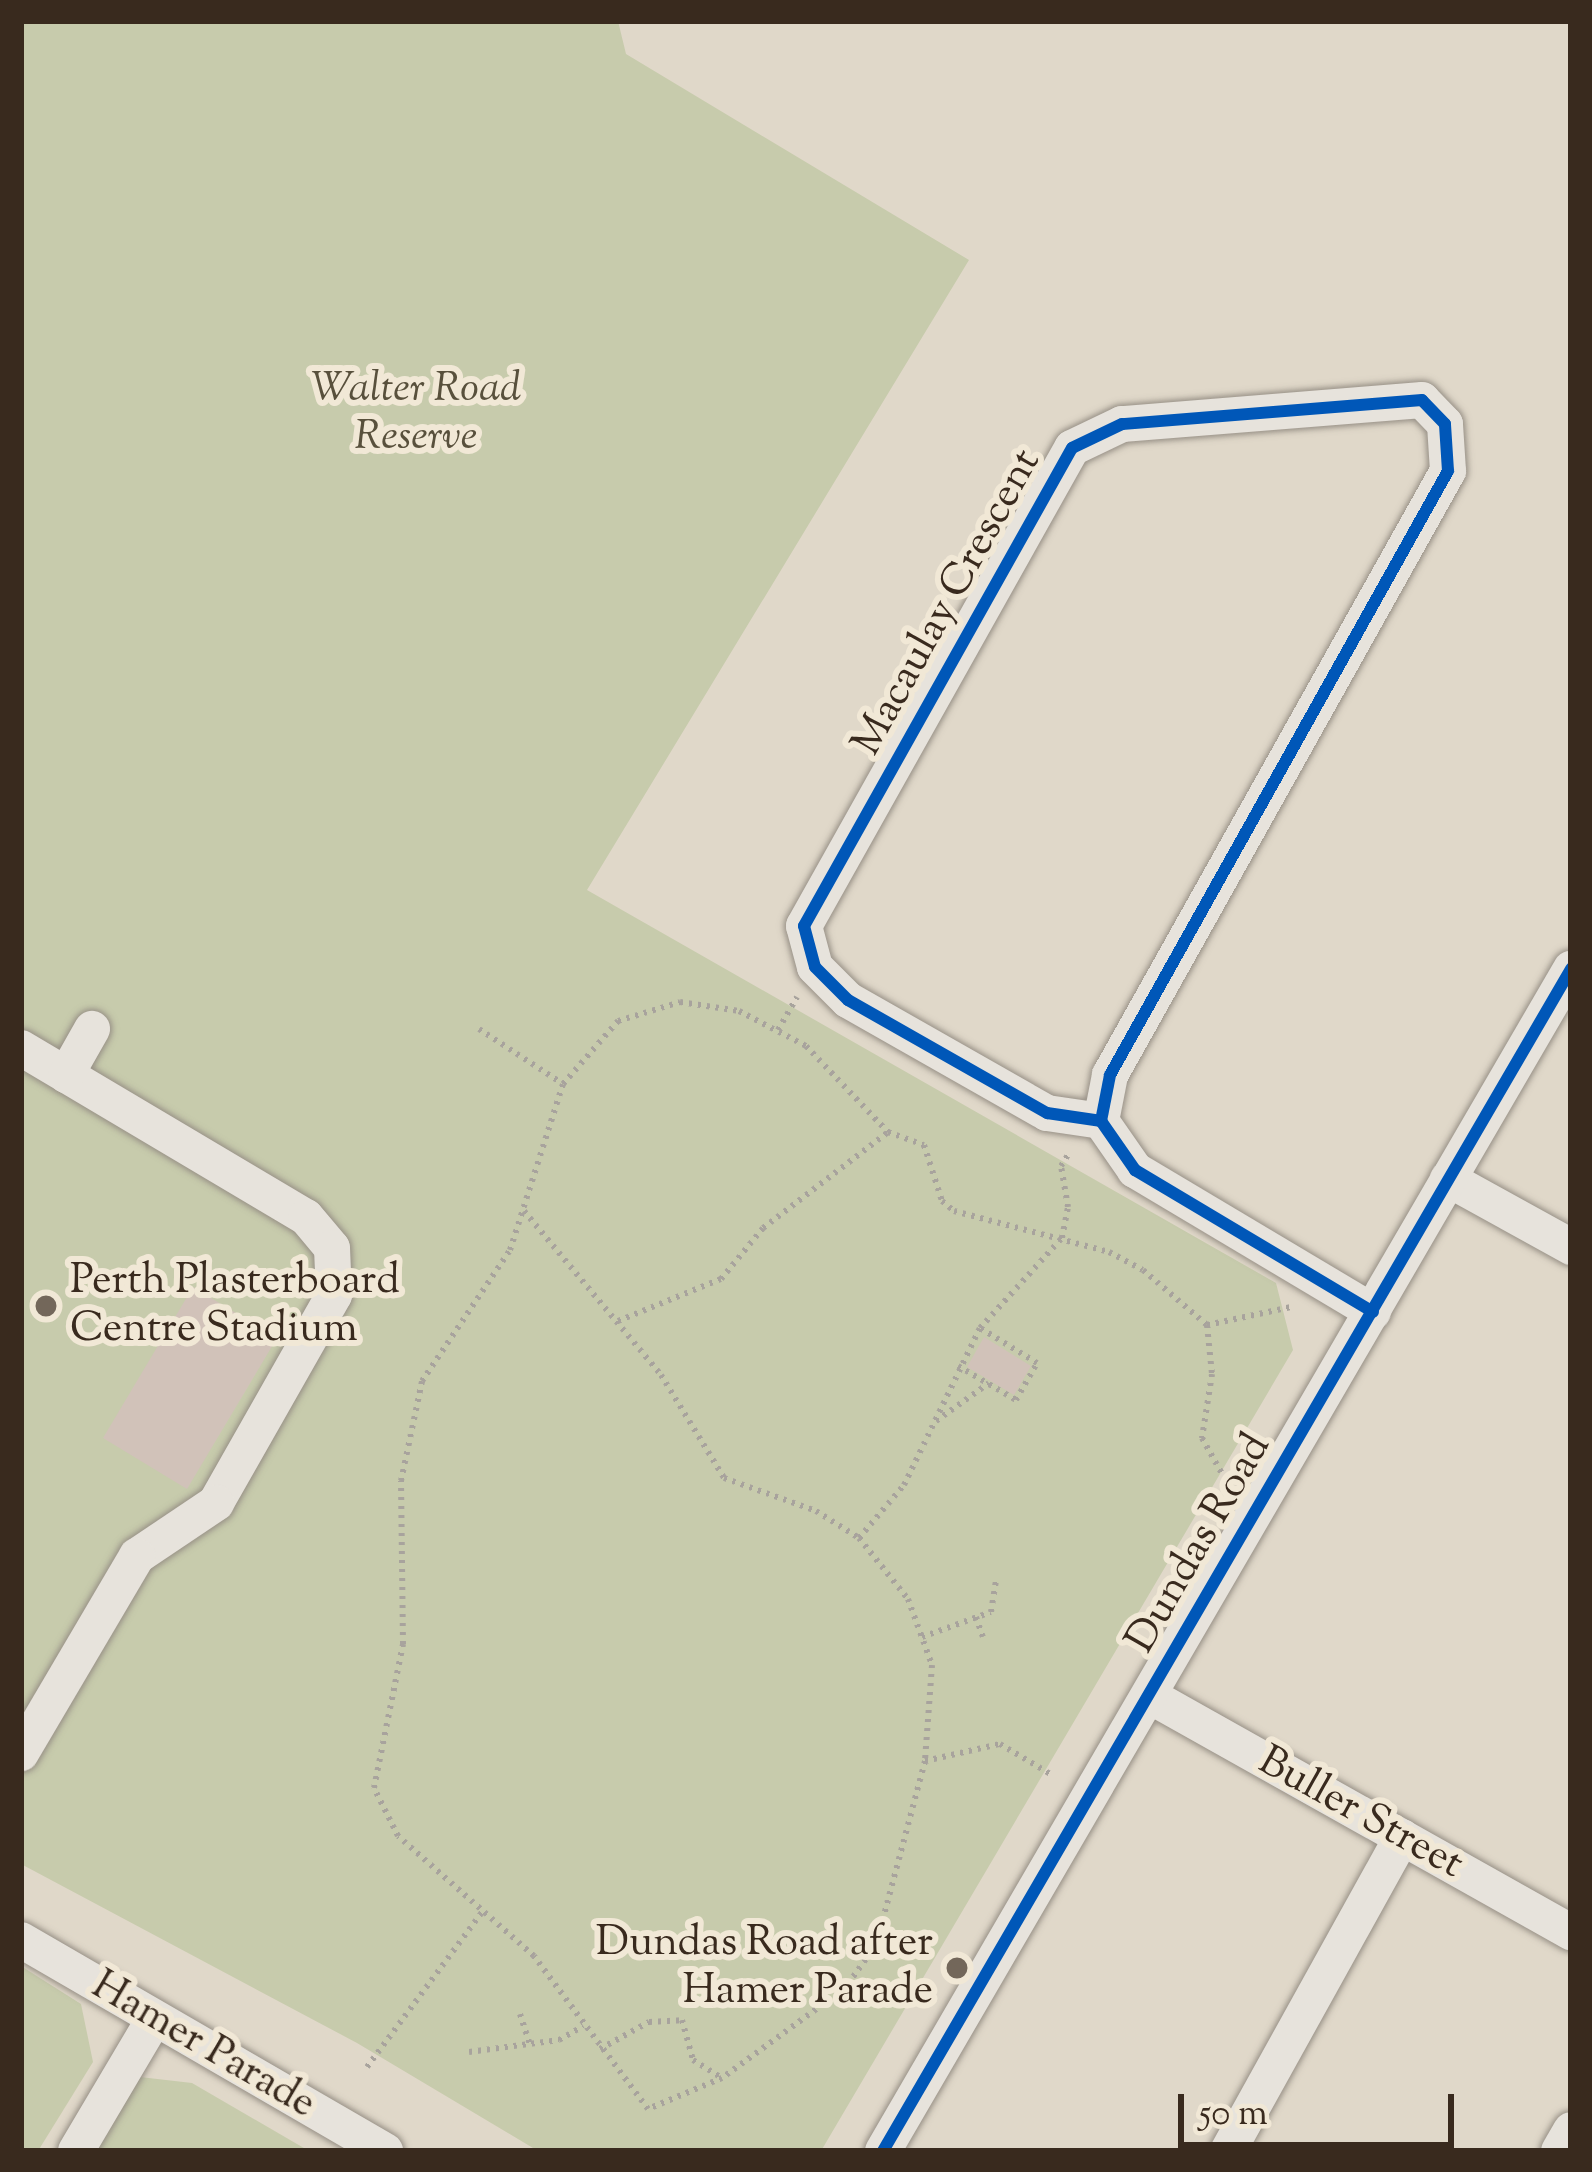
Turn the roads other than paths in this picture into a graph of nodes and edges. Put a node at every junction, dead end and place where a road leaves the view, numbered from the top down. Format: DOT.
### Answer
graph roads {
  1 [pos="1571,969"];
  2 [pos="92,1029"];
  3 [pos="21,1048"];
  4 [pos="66,1075"];
  5 [pos="1101,1121"];
  6 [pos="1448,1178"];
  7 [pos="1571,1247"];
  8 [pos="1373,1312"];
  9 [pos="1150,1696"];
  10 [pos="21,1753"];
  11 [pos="1402,1837"];
  12 [pos="1571,1932"];
  13 [pos="21,1940"];
  14 [pos="154,2019"];
  15 [pos="1571,2130"];
  16 [pos="76,2151"];
  17 [pos="385,2151"];
  18 [pos="883,2151"];
  19 [pos="1228,2151"];
  20 [pos="1558,2151"];
  1 -- 6 [label="street, Dundas Road"];
  2 -- 4 [label="street"];
  3 -- 4 [label="street"];
  4 -- 10 [label="street"];
  5 -- 5 [label="street, Macaulay Crescent"];
  5 -- 8 [label="street"];
  6 -- 7 [label="street"];
  6 -- 8 [label="street, Dundas Road"];
  8 -- 9 [label="street, Dundas Road"];
  9 -- 11 [label="street, Buller Street"];
  9 -- 18 [label="street, Dundas Road"];
  11 -- 12 [label="street, Buller Street"];
  11 -- 19 [label="street"];
  13 -- 14 [label="street, Hamer Parade"];
  14 -- 16 [label="street"];
  14 -- 17 [label="street, Hamer Parade"];
  15 -- 20 [label="street"];
}
